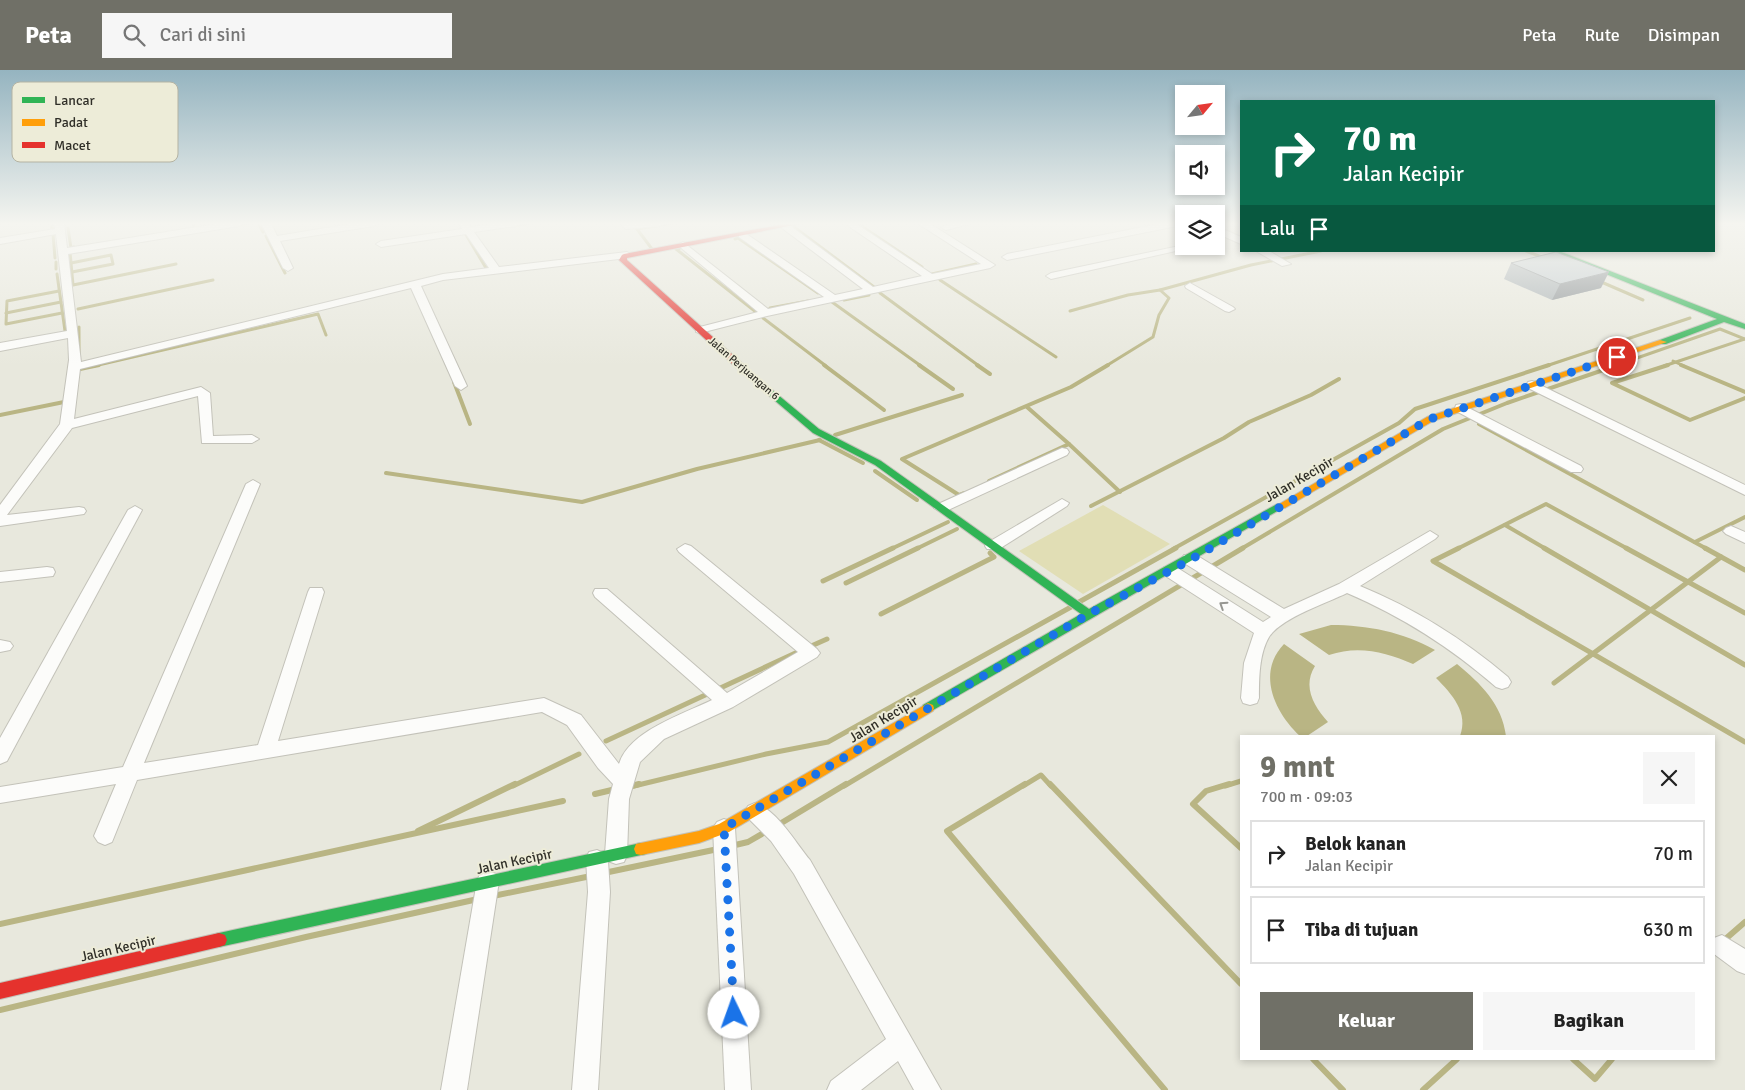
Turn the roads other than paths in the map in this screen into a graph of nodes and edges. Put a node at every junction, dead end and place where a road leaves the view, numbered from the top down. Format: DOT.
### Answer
graph roads {
  1 [pos="65,271"];
  2 [pos="508,271"];
  3 [pos="633,271"];
  4 [pos="714,271"];
  5 [pos="794,271"];
  6 [pos="844,271"];
  7 [pos="920,271"];
  8 [pos="965,271"];
  9 [pos="1076,271"];
  10 [pos="1602,271"];
  11 [pos="1620,271"];
  12 [pos="497,272"];
  13 [pos="1051,276"];
  14 [pos="931,278"];
  15 [pos="415,284"];
  16 [pos="1190,286"];
  17 [pos="872,291"];
  18 [pos="834,299"];
  19 [pos="1229,308"];
  20 [pos="766,313"];
  21 [pos="1724,319"];
  22 [pos="1745,319"];
  23 [pos="1745,327"];
  24 [pos="700,330"];
  25 [pos="74,332"];
  26 [pos="0,347"];
  27 [pos="74,367"];
  28 [pos="461,386"];
  29 [pos="1537,387"];
  30 [pos="1472,413"];
  31 [pos="67,425"];
  32 [pos="252,439"];
  33 [pos="1062,452"];
  34 [pos="1576,469"];
  35 [pos="253,484"];
  36 [pos="1745,491"];
  37 [pos="1062,503"];
  38 [pos="941,508"];
  39 [pos="135,510"];
  40 [pos="79,511"];
  41 [pos="0,515"];
  42 [pos="0,521"];
  43 [pos="1430,536"];
  44 [pos="992,546"];
  45 [pos="685,550"];
  46 [pos="1190,560"];
  47 [pos="1170,570"];
  48 [pos="47,572"];
  49 [pos="0,577"];
  50 [pos="1347,587"];
  51 [pos="316,592"];
  52 [pos="602,593"];
  53 [pos="1085,610"];
  54 [pos="1283,616"];
  55 [pos="1264,631"];
  56 [pos="1502,682"];
  57 [pos="1250,698"];
  58 [pos="726,702"];
  59 [pos="266,750"];
  60 [pos="0,756"];
  61 [pos="130,773"];
  62 [pos="624,782"];
  63 [pos="0,795"];
  64 [pos="766,823"];
  65 [pos="105,836"];
  66 [pos="724,842"];
  67 [pos="603,869"];
  68 [pos="487,895"];
  69 [pos="1722,946"];
  70 [pos="1745,963"];
  71 [pos="0,991"];
  72 [pos="900,1044"];
  73 [pos="454,1090"];
  74 [pos="585,1090"];
  75 [pos="738,1090"];
  76 [pos="840,1090"];
  77 [pos="928,1090"];
  1 -- 25 [label="street"];
  2 -- 12 [label="street"];
  3 -- 24 [label="main road, Jalan Perjuangan 6"];
  4 -- 20 [label="street"];
  5 -- 18 [label="street"];
  6 -- 17 [label="street"];
  7 -- 14 [label="street"];
  8 -- 14 [label="street"];
  9 -- 13 [label="street"];
  10 -- 21 [label="main road"];
  11 -- 22 [label="main road"];
  12 -- 15 [label="street"];
  14 -- 17 [label="street"];
  15 -- 27 [label="street"];
  15 -- 28 [label="street"];
  16 -- 19 [label="street"];
  17 -- 18 [label="street"];
  18 -- 20 [label="street"];
  20 -- 24 [label="street"];
  21 -- 23 [label="main road"];
  21 -- 29 [label="main road, Jalan Kecipir"];
  24 -- 38 [label="main road, Jalan Perjuangan 6"];
  25 -- 26 [label="street"];
  25 -- 27 [label="street"];
  27 -- 31 [label="street"];
  29 -- 30 [label="main road, Jalan Kecipir"];
  29 -- 36 [label="street"];
  30 -- 34 [label="street"];
  30 -- 46 [label="main road, Jalan Kecipir"];
  31 -- 32 [label="street"];
  31 -- 41 [label="street"];
  33 -- 38 [label="street"];
  35 -- 61 [label="street"];
  37 -- 44 [label="street"];
  38 -- 44 [label="main road, Jalan Perjuangan 6"];
  39 -- 60 [label="street"];
  40 -- 42 [label="street"];
  43 -- 50 [label="street"];
  44 -- 53 [label="main road, Jalan Perjuangan 6"];
  45 -- 58 [label="street"];
  46 -- 47 [label="main road, Jalan Kecipir"];
  46 -- 54 [label="street"];
  47 -- 53 [label="main road, Jalan Kecipir"];
  55 -- 47 [label="street, one-way"];
  48 -- 49 [label="street"];
  50 -- 54 [label="street"];
  50 -- 56 [label="street"];
  51 -- 59 [label="street"];
  52 -- 58 [label="street"];
  53 -- 64 [label="main road, Jalan Kecipir"];
  54 -- 55 [label="street"];
  55 -- 57 [label="street"];
  58 -- 62 [label="street"];
  59 -- 61 [label="street"];
  59 -- 62 [label="street"];
  61 -- 63 [label="street"];
  61 -- 65 [label="street"];
  62 -- 67 [label="street"];
  64 -- 66 [label="main road, Jalan Kecipir"];
  64 -- 72 [label="street"];
  66 -- 67 [label="main road, Jalan Kecipir"];
  66 -- 75 [label="street"];
  67 -- 68 [label="main road, Jalan Kecipir"];
  67 -- 74 [label="street"];
  68 -- 71 [label="main road, Jalan Kecipir"];
  68 -- 73 [label="street"];
  69 -- 70 [label="street"];
  72 -- 76 [label="street"];
  72 -- 77 [label="street"];
}
